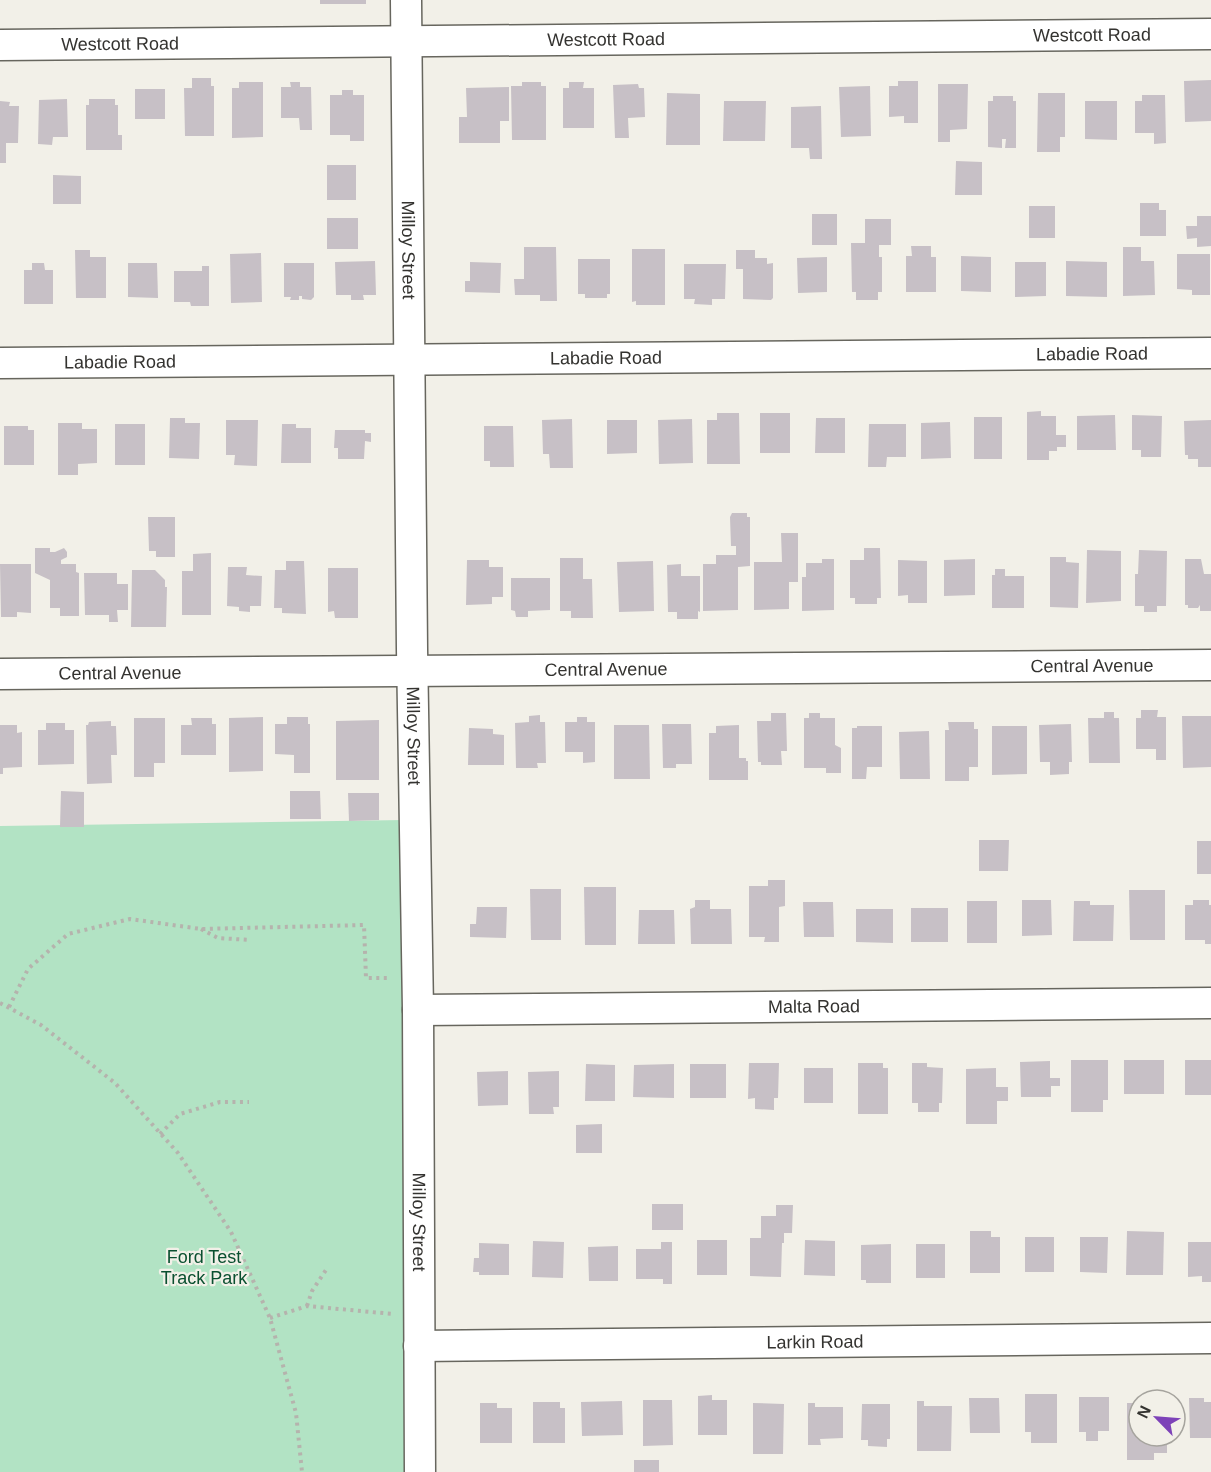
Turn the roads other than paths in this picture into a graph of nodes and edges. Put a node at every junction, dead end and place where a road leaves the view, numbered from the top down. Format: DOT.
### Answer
graph roads {
  1 [pos="406,0"];
  2 [pos="1211,34"];
  3 [pos="406,41"];
  4 [pos="0,45"];
  5 [pos="1211,353"];
  6 [pos="409,359"];
  7 [pos="0,363"];
  8 [pos="1211,664"];
  9 [pos="412,670"];
  10 [pos="0,674"];
  11 [pos="1211,1003"];
  12 [pos="418,1010"];
  13 [pos="1211,1338"];
  14 [pos="419,1346"];
  15 [pos="420,1472"];
  1 -- 3 [label="street, Milloy Street"];
  2 -- 3 [label="street, Westcott Road"];
  3 -- 4 [label="street, Westcott Road"];
  3 -- 6 [label="street, Milloy Street"];
  5 -- 6 [label="street, Labadie Road"];
  6 -- 7 [label="street, Labadie Road"];
  6 -- 9 [label="street, Milloy Street"];
  8 -- 9 [label="street, Central Avenue"];
  9 -- 10 [label="street, Central Avenue"];
  9 -- 12 [label="street, Milloy Street"];
  11 -- 12 [label="street, Malta Road"];
  12 -- 14 [label="street, Milloy Street"];
  13 -- 14 [label="street, Larkin Road"];
  14 -- 15 [label="street, Milloy Street"];
}
